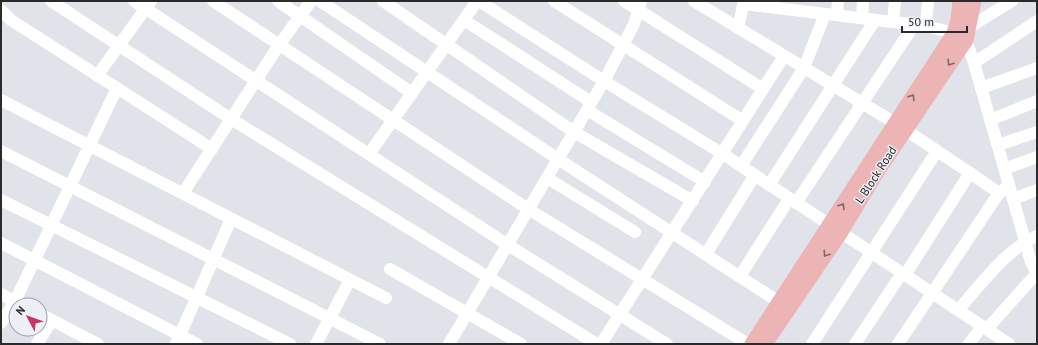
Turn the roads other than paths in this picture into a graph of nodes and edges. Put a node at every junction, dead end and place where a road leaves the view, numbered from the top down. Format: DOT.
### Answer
graph roads {
  1 [pos="50,1"];
  2 [pos="134,1"];
  3 [pos="213,1"];
  4 [pos="278,1"];
  5 [pos="311,1"];
  6 [pos="320,1"];
  7 [pos="383,1"];
  8 [pos="478,1"];
  9 [pos="554,1"];
  10 [pos="624,1"];
  11 [pos="838,1"];
  12 [pos="863,1"];
  13 [pos="895,1"];
  14 [pos="928,1"];
  15 [pos="960,1"];
  16 [pos="974,1"];
  17 [pos="1012,1"];
  18 [pos="701,3"];
  19 [pos="744,3"];
  20 [pos="770,4"];
  21 [pos="148,5"];
  22 [pos="640,6"];
  23 [pos="798,6"];
  24 [pos="1,10"];
  25 [pos="831,15"];
  26 [pos="299,17"];
  27 [pos="862,18"];
  28 [pos="464,20"];
  29 [pos="875,20"];
  30 [pos="1037,21"];
  31 [pos="893,22"];
  32 [pos="914,25"];
  33 [pos="926,26"];
  34 [pos="738,28"];
  35 [pos="963,34"];
  36 [pos="279,45"];
  37 [pos="446,45"];
  38 [pos="623,45"];
  39 [pos="119,46"];
  40 [pos="784,56"];
  41 [pos="974,62"];
  42 [pos="804,68"];
  43 [pos="1037,68"];
  44 [pos="427,72"];
  45 [pos="97,76"];
  46 [pos="256,80"];
  47 [pos="604,81"];
  48 [pos="833,86"];
  49 [pos="117,88"];
  50 [pos="981,88"];
  51 [pos="763,89"];
  52 [pos="412,93"];
  53 [pos="1,100"];
  54 [pos="1037,101"];
  55 [pos="862,103"];
  56 [pos="589,106"];
  57 [pos="231,119"];
  58 [pos="393,120"];
  59 [pos="990,120"];
  60 [pos="743,121"];
  61 [pos="900,127"];
  62 [pos="574,132"];
  63 [pos="1037,132"];
  64 [pos="998,145"];
  65 [pos="90,146"];
  66 [pos="212,149"];
  67 [pos="1,151"];
  68 [pos="937,151"];
  69 [pos="369,154"];
  70 [pos="723,154"];
  71 [pos="1037,157"];
  72 [pos="558,159"];
  73 [pos="741,166"];
  74 [pos="1004,169"];
  75 [pos="970,172"];
  76 [pos="755,175"];
  77 [pos="547,178"];
  78 [pos="705,182"];
  79 [pos="769,185"];
  80 [pos="1009,185"];
  81 [pos="70,186"];
  82 [pos="1037,190"];
  83 [pos="999,193"];
  84 [pos="183,194"];
  85 [pos="1013,199"];
  86 [pos="1,200"];
  87 [pos="693,201"];
  88 [pos="793,201"];
  89 [pos="528,209"];
  90 [pos="232,219"];
  91 [pos="51,225"];
  92 [pos="835,229"];
  93 [pos="635,232"];
  94 [pos="672,233"];
  95 [pos="1037,236"];
  96 [pos="1025,241"];
  97 [pos="1,243"];
  98 [pos="508,245"];
  99 [pos="871,253"];
  100 [pos="706,254"];
  101 [pos="34,260"];
  102 [pos="214,260"];
  103 [pos="390,269"];
  104 [pos="1037,273"];
  105 [pos="903,274"];
  106 [pos="740,276"];
  107 [pos="488,278"];
  108 [pos="642,278"];
  109 [pos="350,280"];
  110 [pos="931,292"];
  111 [pos="20,297"];
  112 [pos="197,298"];
  113 [pos="386,298"];
  114 [pos="779,302"];
  115 [pos="958,310"];
  116 [pos="468,313"];
  117 [pos="619,314"];
  118 [pos="8,315"];
  119 [pos="48,318"];
  120 [pos="330,319"];
  121 [pos="52,320"];
  122 [pos="1,323"];
  123 [pos="984,328"];
  124 [pos="178,340"];
  125 [pos="90,342"];
  126 [pos="37,344"];
  127 [pos="197,344"];
  128 [pos="290,344"];
  129 [pos="316,344"];
  130 [pos="380,344"];
  131 [pos="449,344"];
  132 [pos="521,344"];
  133 [pos="597,344"];
  134 [pos="601,344"];
  135 [pos="667,344"];
  136 [pos="748,344"];
  137 [pos="752,344"];
  138 [pos="764,344"];
  139 [pos="812,344"];
  140 [pos="855,344"];
  141 [pos="898,344"];
  142 [pos="970,344"];
  143 [pos="1007,344"];
  1 -- 39 [label="street"];
  2 -- 21 [label="street"];
  3 -- 36 [label="street"];
  4 -- 26 [label="street"];
  5 -- 26 [label="street"];
  6 -- 44 [label="street"];
  7 -- 37 [label="street"];
  8 -- 28 [label="street"];
  8 -- 47 [label="street"];
  9 -- 38 [label="street"];
  10 -- 22 [label="street"];
  11 -- 25 [label="street"];
  12 -- 27 [label="street"];
  13 -- 31 [label="street"];
  14 -- 33 [label="street"];
  15 -- 35 [label="main road, L Block Road"];
  16 -- 35 [label="main road, L Block Road"];
  17 -- 35 [label="street"];
  18 -- 34 [label="street"];
  19 -- 20 [label="street"];
  19 -- 34 [label="street"];
  20 -- 23 [label="street"];
  21 -- 39 [label="street"];
  21 -- 46 [label="street"];
  22 -- 38 [label="street"];
  22 -- 51 [label="street"];
  23 -- 25 [label="street"];
  24 -- 45 [label="street"];
  25 -- 27 [label="street"];
  25 -- 42 [label="street"];
  26 -- 36 [label="street"];
  26 -- 52 [label="street"];
  27 -- 29 [label="street"];
  28 -- 37 [label="street"];
  28 -- 56 [label="street"];
  29 -- 31 [label="street"];
  29 -- 48 [label="street"];
  30 -- 41 [label="street"];
  31 -- 32 [label="street"];
  32 -- 33 [label="street"];
  32 -- 55 [label="street"];
  33 -- 35 [label="street"];
  34 -- 40 [label="street"];
  35 -- 41 [label="street"];
  35 -- 61 [label="main road, L Block Road"];
  36 -- 46 [label="street"];
  36 -- 58 [label="street"];
  37 -- 44 [label="street"];
  37 -- 62 [label="street"];
  38 -- 47 [label="street"];
  38 -- 60 [label="street"];
  39 -- 45 [label="street"];
  39 -- 57 [label="street"];
  40 -- 42 [label="street"];
  40 -- 51 [label="street"];
  41 -- 50 [label="street"];
  42 -- 48 [label="street"];
  42 -- 73 [label="street"];
  43 -- 50 [label="street"];
  44 -- 52 [label="street"];
  44 -- 72 [label="street"];
  45 -- 49 [label="street"];
  46 -- 57 [label="street"];
  46 -- 69 [label="street"];
  47 -- 56 [label="street"];
  47 -- 70 [label="street"];
  48 -- 55 [label="street"];
  48 -- 79 [label="street"];
  49 -- 65 [label="street"];
  49 -- 66 [label="street"];
  50 -- 59 [label="street"];
  51 -- 60 [label="street"];
  52 -- 58 [label="street"];
  53 -- 65 [label="street"];
  54 -- 59 [label="street"];
  55 -- 61 [label="street"];
  55 -- 88 [label="street"];
  56 -- 62 [label="street"];
  56 -- 78 [label="street"];
  57 -- 66 [label="street"];
  57 -- 107 [label="street"];
  58 -- 69 [label="street"];
  58 -- 89 [label="street"];
  59 -- 64 [label="street"];
  60 -- 70 [label="street"];
  61 -- 68 [label="street"];
  61 -- 92 [label="main road, L Block Road"];
  62 -- 72 [label="street"];
  62 -- 87 [label="street"];
  63 -- 64 [label="street"];
  64 -- 74 [label="street"];
  65 -- 81 [label="street"];
  65 -- 84 [label="street"];
  66 -- 84 [label="street"];
  67 -- 81 [label="street"];
  68 -- 75 [label="street"];
  68 -- 99 [label="street"];
  69 -- 98 [label="street"];
  70 -- 73 [label="street"];
  70 -- 78 [label="street"];
  71 -- 74 [label="street"];
  72 -- 77 [label="street"];
  72 -- 94 [label="street"];
  73 -- 76 [label="street"];
  74 -- 80 [label="street"];
  75 -- 83 [label="street"];
  75 -- 105 [label="street"];
  76 -- 79 [label="street"];
  76 -- 100 [label="street"];
  77 -- 89 [label="street"];
  77 -- 93 [label="street"];
  78 -- 87 [label="street"];
  79 -- 88 [label="street"];
  80 -- 83 [label="street"];
  80 -- 85 [label="street"];
  81 -- 91 [label="street"];
  81 -- 102 [label="street"];
  82 -- 85 [label="street"];
  83 -- 110 [label="street"];
  84 -- 90 [label="street"];
  85 -- 96 [label="street"];
  86 -- 91 [label="street"];
  87 -- 94 [label="street"];
  88 -- 92 [label="street"];
  88 -- 106 [label="street"];
  89 -- 98 [label="street"];
  89 -- 108 [label="street"];
  90 -- 102 [label="street"];
  90 -- 109 [label="street"];
  91 -- 101 [label="street"];
  91 -- 112 [label="street"];
  92 -- 99 [label="street"];
  92 -- 114 [label="main road, L Block Road"];
  92 -- 138 [label="main road, L Block Road, one-way"];
  94 -- 100 [label="street"];
  94 -- 108 [label="street"];
  95 -- 96 [label="street"];
  96 -- 104 [label="street"];
  96 -- 115 [label="street"];
  97 -- 101 [label="street"];
  98 -- 107 [label="street"];
  98 -- 117 [label="street"];
  99 -- 105 [label="street"];
  99 -- 139 [label="street"];
  100 -- 106 [label="street"];
  101 -- 111 [label="street"];
  101 -- 124 [label="street"];
  102 -- 112 [label="street"];
  102 -- 120 [label="street"];
  103 -- 116 [label="street"];
  104 -- 123 [label="street"];
  105 -- 110 [label="street"];
  105 -- 140 [label="street"];
  106 -- 114 [label="street"];
  107 -- 116 [label="street"];
  107 -- 133 [label="street"];
  108 -- 117 [label="street"];
  108 -- 136 [label="street"];
  109 -- 113 [label="street"];
  109 -- 120 [label="street"];
  110 -- 115 [label="street"];
  110 -- 141 [label="street"];
  112 -- 124 [label="street"];
  112 -- 128 [label="street"];
  114 -- 137 [label="main road, L Block Road"];
  115 -- 123 [label="street"];
  116 -- 131 [label="street"];
  116 -- 132 [label="street"];
  117 -- 134 [label="street"];
  117 -- 135 [label="street"];
  118 -- 122 [label="street"];
  119 -- 121 [label="street"];
  120 -- 129 [label="street"];
  120 -- 130 [label="street"];
  121 -- 125 [label="street"];
  121 -- 126 [label="street"];
  123 -- 142 [label="street"];
  123 -- 143 [label="street"];
  124 -- 127 [label="street"];
}
